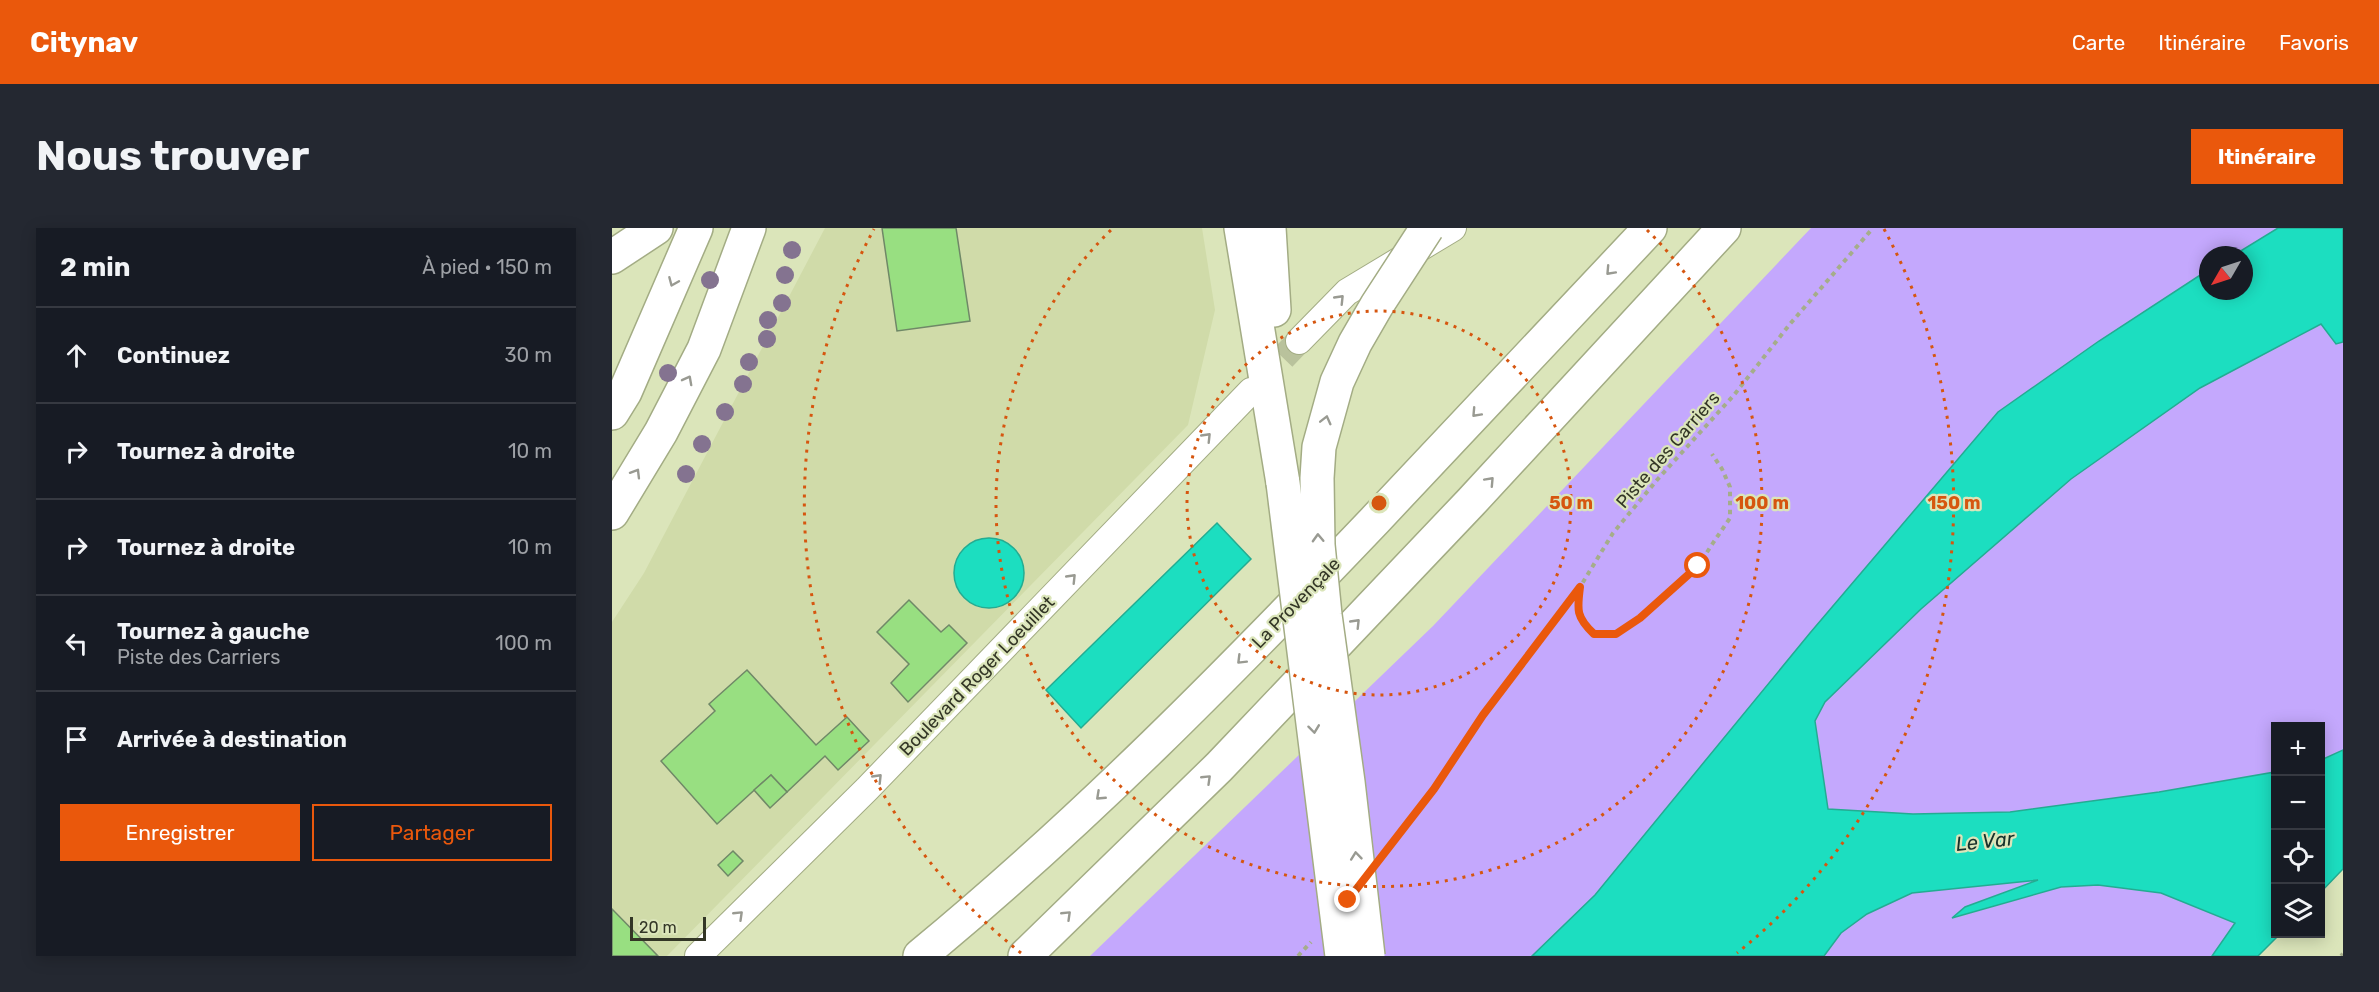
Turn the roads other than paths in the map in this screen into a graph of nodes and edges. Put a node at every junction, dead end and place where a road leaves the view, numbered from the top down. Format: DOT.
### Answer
graph roads {
  1 [pos="656,228"];
  2 [pos="696,228"];
  3 [pos="749,228"];
  4 [pos="1241,228"];
  5 [pos="1269,228"];
  6 [pos="1428,228"];
  7 [pos="1453,228"];
  8 [pos="1650,228"];
  9 [pos="1724,228"];
  10 [pos="612,257"];
  11 [pos="1299,341"];
  12 [pos="1251,391"];
  13 [pos="612,413"];
  14 [pos="1283,483"];
  15 [pos="612,513"];
  16 [pos="698,956"];
  17 [pos="920,956"];
  18 [pos="1025,956"];
  19 [pos="1342,956"];
  20 [pos="1368,956"];
  1 -- 10 [label="main road"];
  2 -- 13 [label="main road, one-way"];
  15 -- 3 [label="main road, one-way"];
  4 -- 14 [label="main road"];
  5 -- 14 [label="main road"];
  20 -- 6 [label="main road, one-way, bridge"];
  11 -- 7 [label="street, one-way"];
  8 -- 17 [label="main road, La Provençale, one-way"];
  18 -- 9 [label="main road, one-way"];
  16 -- 12 [label="street, Boulevard Roger Loeuillet, one-way"];
  14 -- 19 [label="main road, one-way, bridge"];
}
